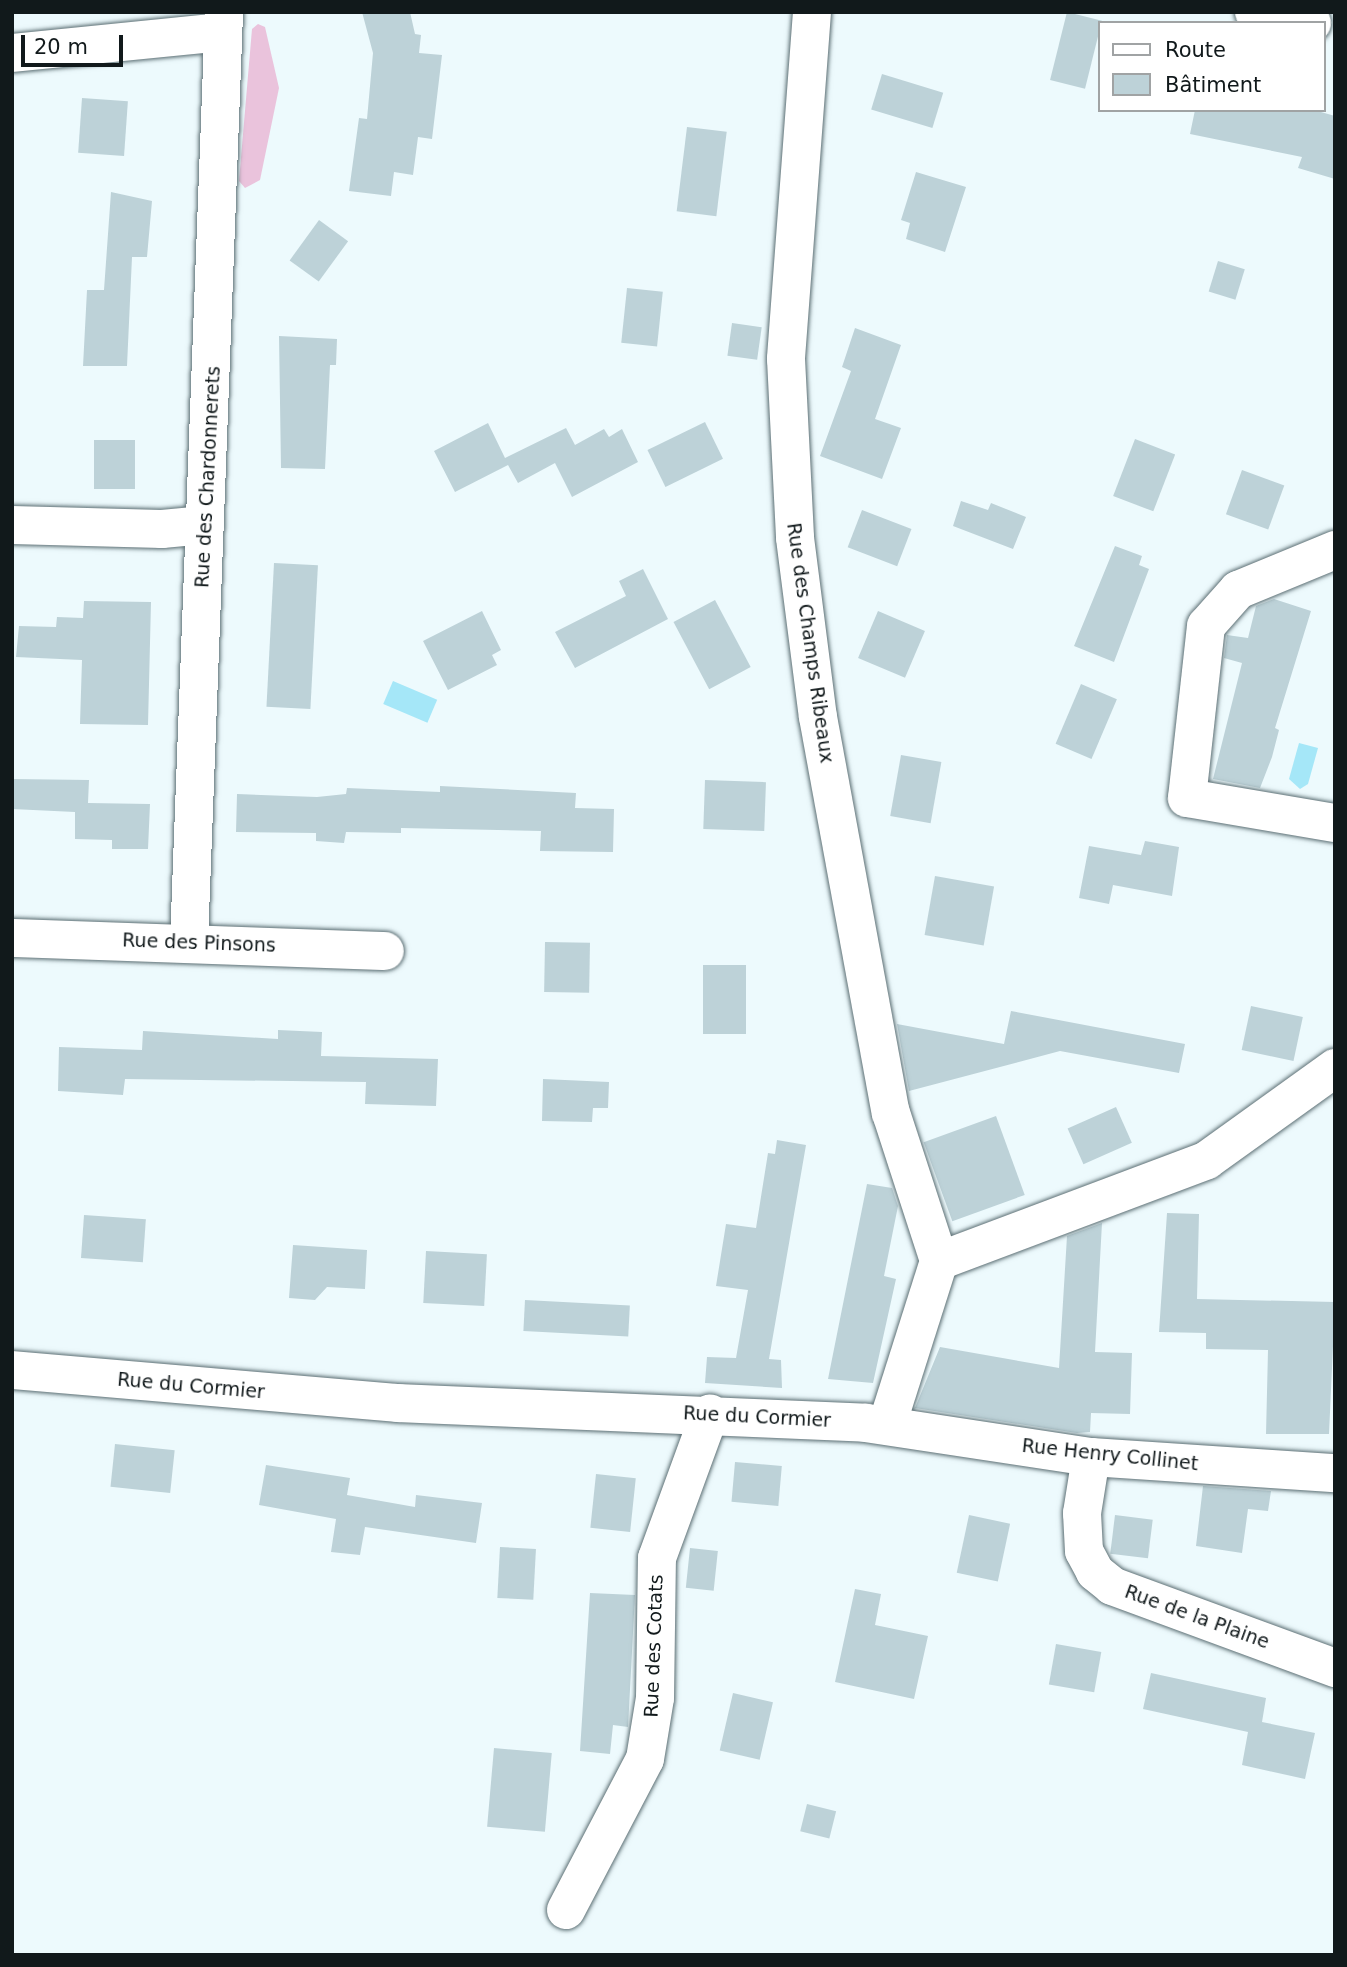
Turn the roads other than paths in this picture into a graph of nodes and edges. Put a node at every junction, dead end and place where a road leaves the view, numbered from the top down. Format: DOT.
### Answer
graph roads {
  1 [pos="812,12"];
  2 [pos="1254,12"];
  3 [pos="1301,21"];
  4 [pos="222,22"];
  5 [pos="12,52"];
  6 [pos="12,525"];
  7 [pos="205,525"];
  8 [pos="1335,550"];
  9 [pos="1335,823"];
  10 [pos="12,938"];
  11 [pos="189,942"];
  12 [pos="386,951"];
  13 [pos="1335,1068"];
  14 [pos="939,1261"];
  15 [pos="12,1370"];
  16 [pos="710,1413"];
  17 [pos="887,1425"];
  18 [pos="1091,1457"];
  19 [pos="1335,1473"];
  20 [pos="1335,1668"];
  21 [pos="566,1910"];
  1 -- 14 [label="street, Rue des Champs Ribeaux"];
  2 -- 3 [label="street"];
  4 -- 5 [label="street"];
  4 -- 7 [label="street, Rue des Chardonnerets"];
  6 -- 7 [label="street"];
  7 -- 11 [label="street, Rue des Chardonnerets"];
  8 -- 9 [label="street"];
  10 -- 11 [label="street, Rue des Pinsons"];
  11 -- 12 [label="street, Rue des Pinsons"];
  13 -- 14 [label="street"];
  14 -- 17 [label="street"];
  15 -- 16 [label="street, Rue du Cormier"];
  16 -- 17 [label="street, Rue du Cormier"];
  16 -- 21 [label="street, Rue des Cotats"];
  17 -- 18 [label="street, Rue Henry Collinet"];
  18 -- 19 [label="street, Rue Henry Collinet"];
  18 -- 20 [label="street, Rue de la Plaine"];
}
